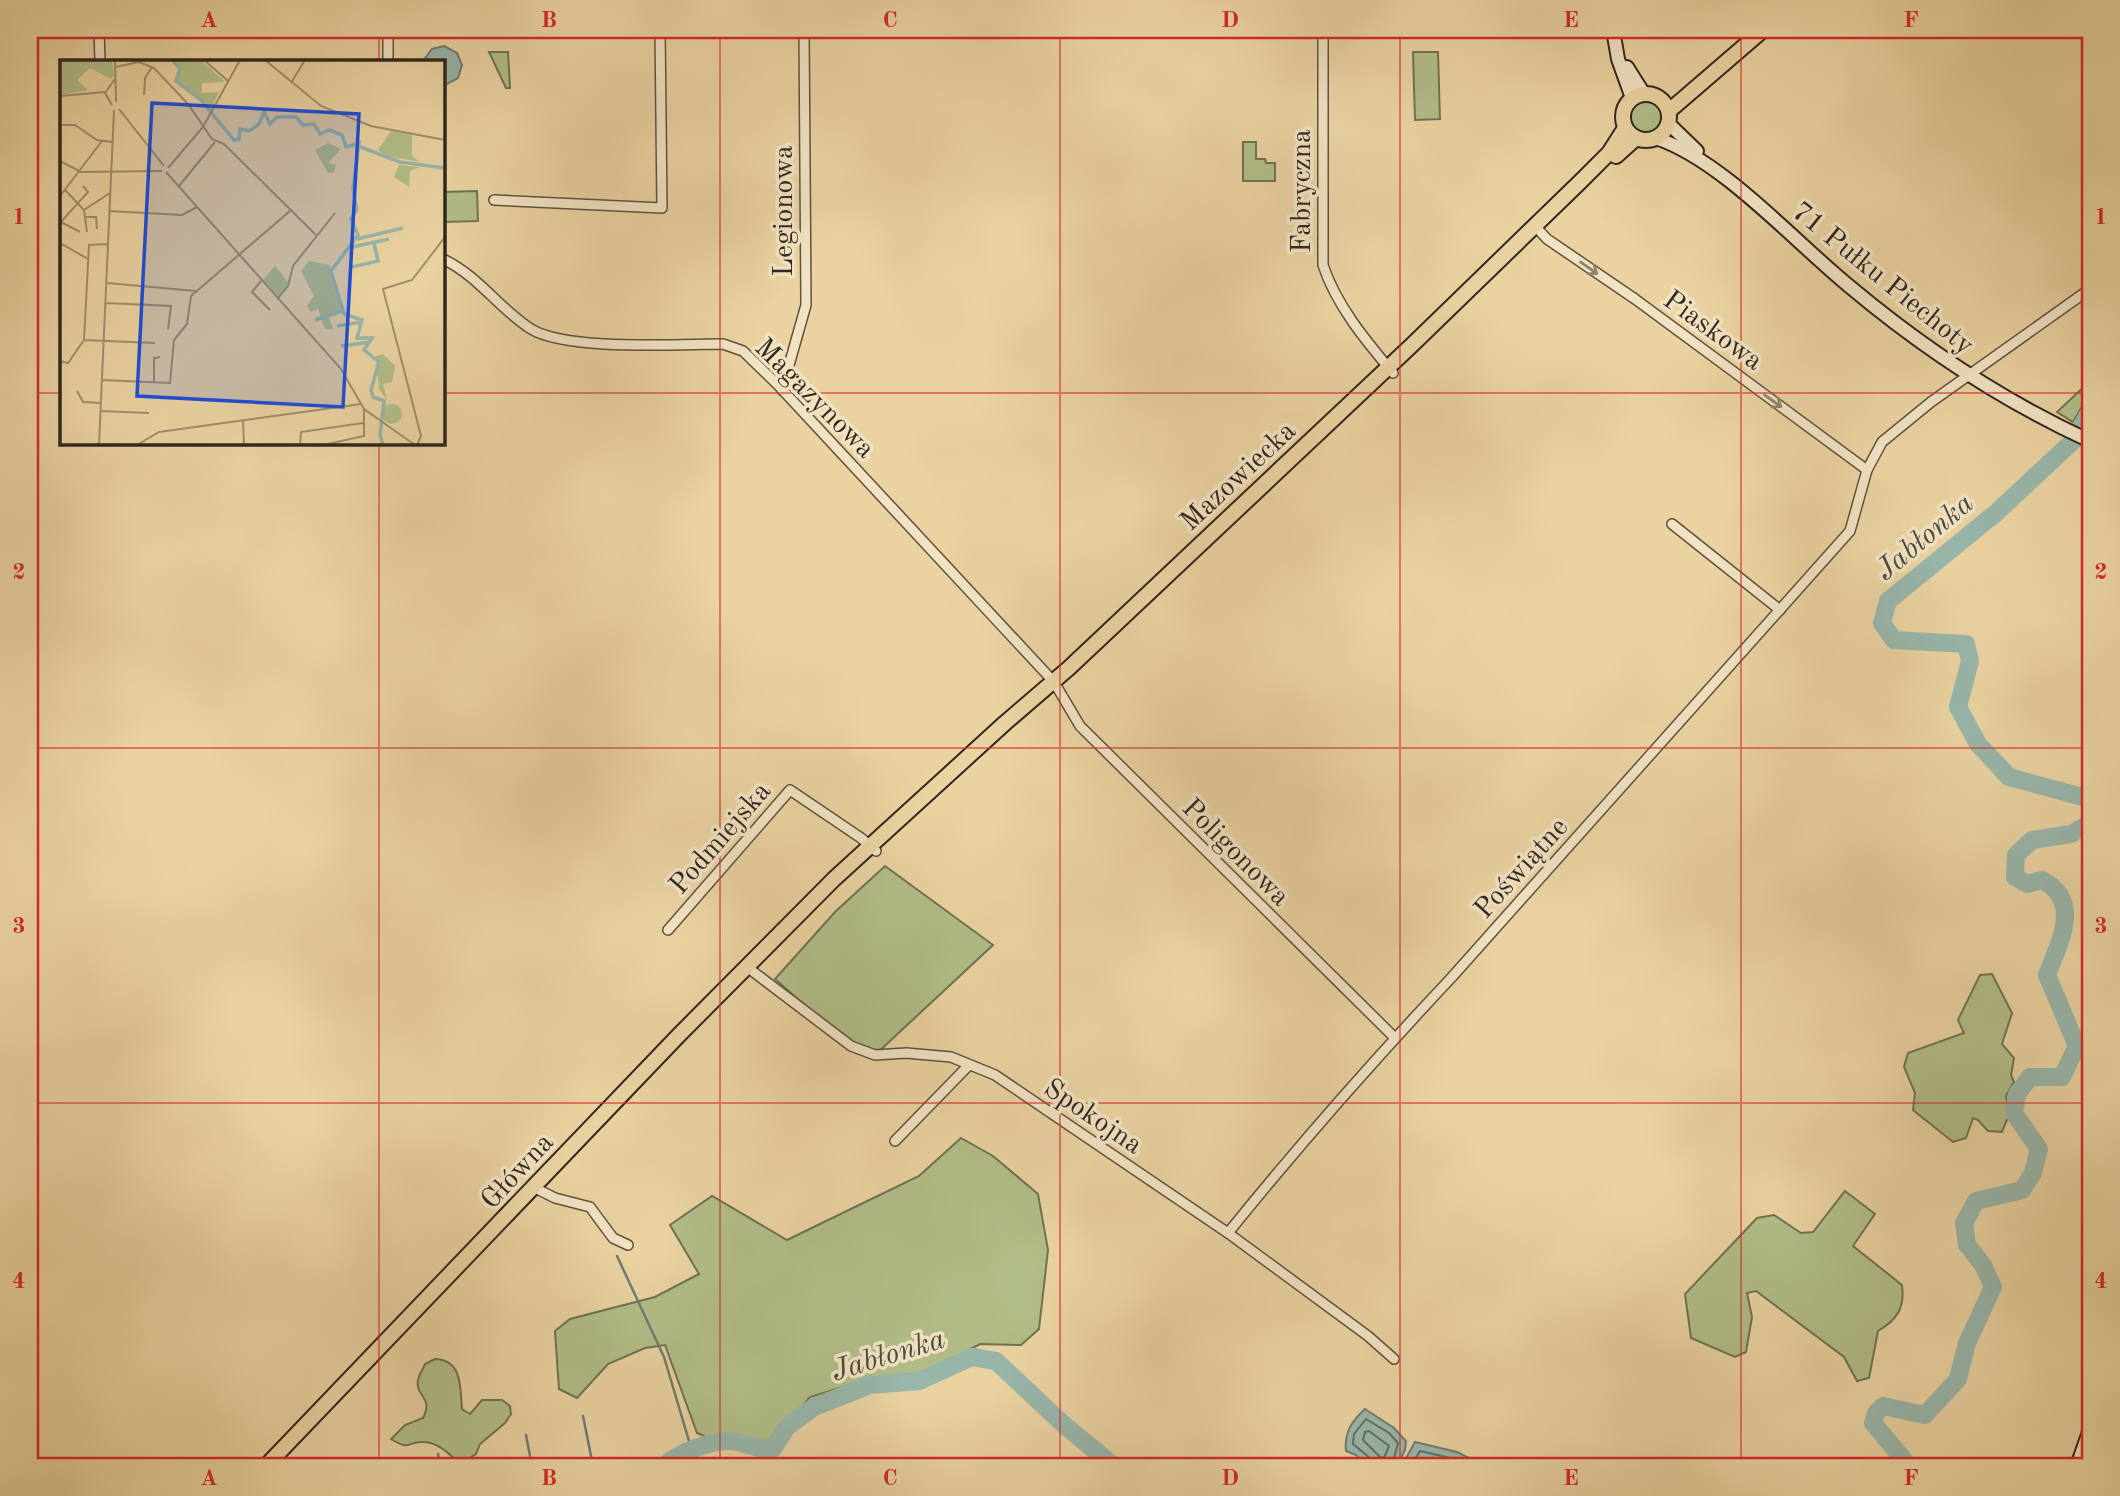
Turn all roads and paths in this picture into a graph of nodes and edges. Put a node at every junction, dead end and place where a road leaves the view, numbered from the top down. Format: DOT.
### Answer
graph roads {
  1 [pos="99,30"];
  2 [pos="388,30"];
  3 [pos="660,30"];
  4 [pos="804,30"];
  5 [pos="1323,30"];
  6 [pos="1753,30"];
  7 [pos="1763,30"];
  8 [pos="1614,34"];
  9 [pos="100,60"];
  10 [pos="388,60"];
  11 [pos="1638,96"];
  12 [pos="1659,98"];
  13 [pos="1668,117"];
  14 [pos="1630,133"];
  15 [pos="1656,138"];
  16 [pos="1731,182"];
  17 [pos="494,200"];
  18 [pos="1538,229"];
  19 [pos="444,260"];
  20 [pos="2090,289"];
  21 [pos="1390,370"];
  22 [pos="1968,376"];
  23 [pos="782,390"];
  24 [pos="2088,440"];
  25 [pos="1867,470"];
  26 [pos="1672,524"];
  27 [pos="1780,610"];
  28 [pos="1056,685"];
  29 [pos="873,849"];
  30 [pos="668,930"];
  31 [pos="747,967"];
  32 [pos="1395,1038"];
  33 [pos="969,1065"];
  34 [pos="895,1141"];
  35 [pos="533,1187"];
  36 [pos="1228,1233"];
  37 [pos="628,1245"];
  38 [pos="1394,1359"];
  39 [pos="2090,1429"];
  40 [pos="266,1466"];
  41 [pos="2077,1466"];
  1 -- 9 [label="street"];
  2 -- 10 [label="street"];
  3 -- 17 [label="street"];
  4 -- 23 [label="street, Legionowa"];
  5 -- 21 [label="street, Fabryczna"];
  6 -- 12 [label="main road"];
  7 -- 13 [label="main road"];
  8 -- 11 [label="street"];
  11 -- 12 [label="main road"];
  11 -- 14 [label="main road"];
  12 -- 13 [label="main road"];
  13 -- 15 [label="main road"];
  13 -- 16 [label="street"];
  14 -- 15 [label="main road"];
  14 -- 18 [label="main road, Mazowiecka"];
  15 -- 16 [label="street, 71 Pułku Piechoty"];
  16 -- 22 [label="street, 71 Pułku Piechoty"];
  18 -- 21 [label="main road, Mazowiecka"];
  18 -- 25 [label="street, Piaskowa, one-way"];
  19 -- 23 [label="street, Magazynowa"];
  20 -- 22 [label="street, Poświątne"];
  21 -- 28 [label="main road, Mazowiecka"];
  22 -- 24 [label="street, 71 Pułku Piechoty"];
  22 -- 25 [label="street, Poświątne"];
  23 -- 28 [label="street, Magazynowa"];
  25 -- 27 [label="street, Poświątne"];
  26 -- 27 [label="street"];
  27 -- 32 [label="street, Poświątne"];
  28 -- 29 [label="main road, Mazowiecka"];
  28 -- 32 [label="street, Poligonowa"];
  29 -- 30 [label="street, Podmiejska"];
  29 -- 31 [label="main road, Główna"];
  31 -- 33 [label="street, Spokojna"];
  31 -- 35 [label="main road, Główna"];
  32 -- 36 [label="street, Poświątne"];
  33 -- 34 [label="street"];
  33 -- 36 [label="street, Spokojna"];
  35 -- 37 [label="street"];
  35 -- 40 [label="main road, Główna"];
  36 -- 38 [label="street, Spokojna"];
  39 -- 41 [label="street"];
}
